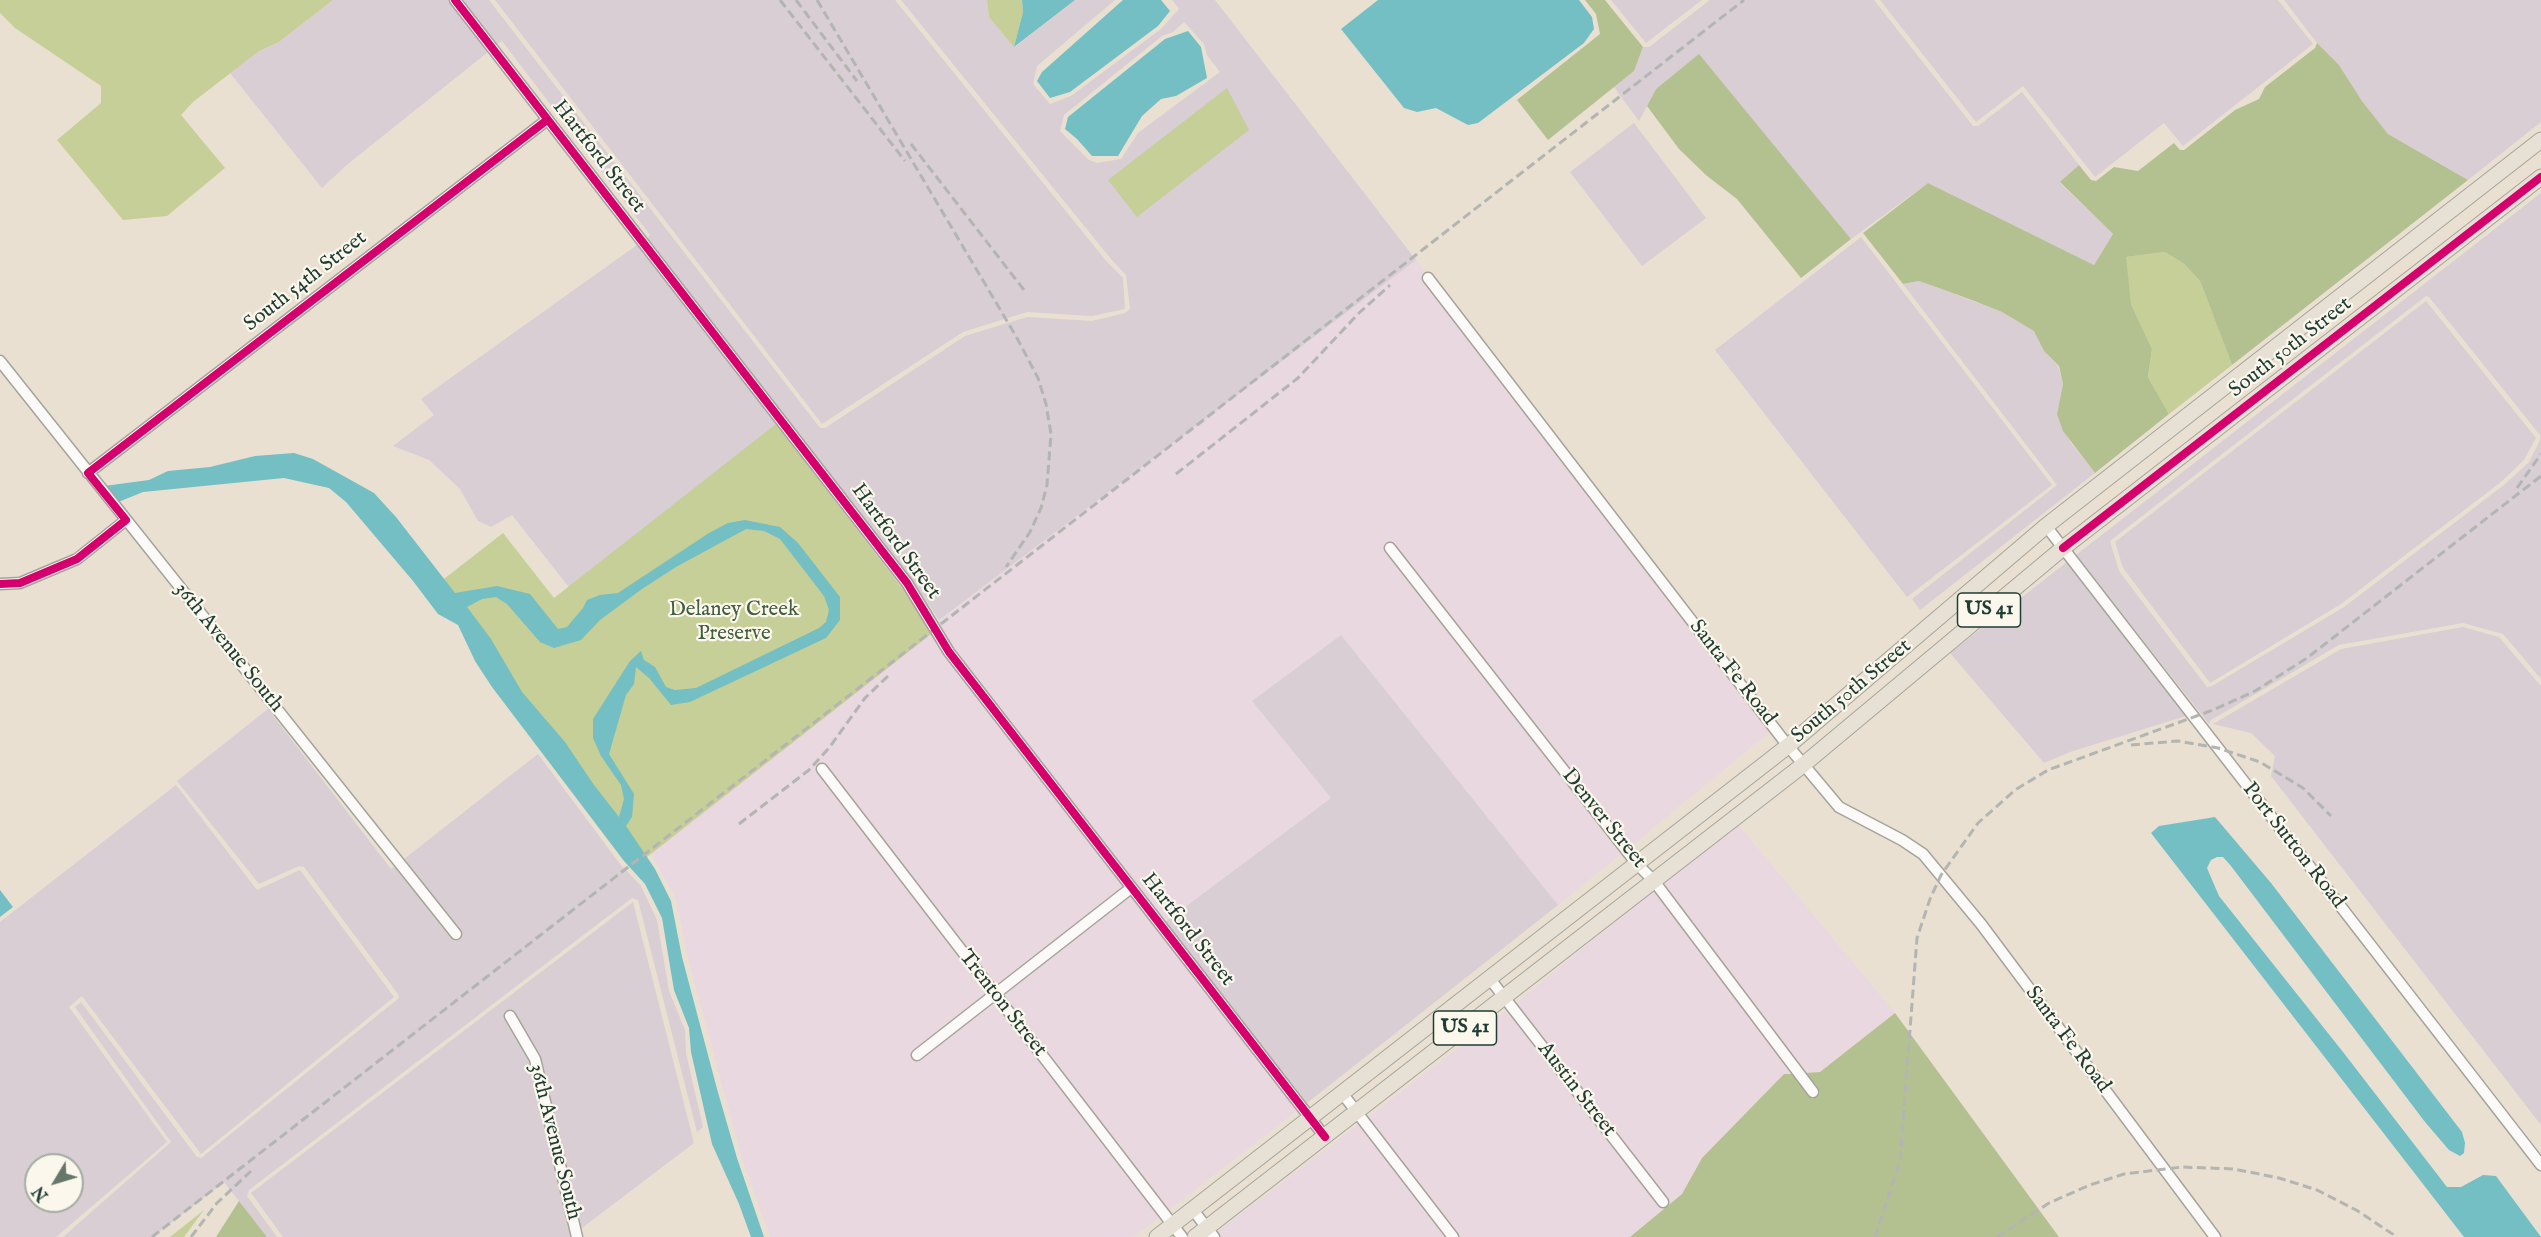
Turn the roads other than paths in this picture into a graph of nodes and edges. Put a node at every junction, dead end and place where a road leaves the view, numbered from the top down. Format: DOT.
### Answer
graph roads {
  1 [pos="455,0"];
  2 [pos="547,120"];
  3 [pos="2541,140"];
  4 [pos="2541,177"];
  5 [pos="1428,278"];
  6 [pos="0,361"];
  7 [pos="88,473"];
  8 [pos="126,520"];
  9 [pos="2046,526"];
  10 [pos="1390,548"];
  11 [pos="2063,548"];
  12 [pos="0,584"];
  13 [pos="1788,746"];
  14 [pos="1803,765"];
  15 [pos="822,769"];
  16 [pos="1636,864"];
  17 [pos="1654,881"];
  18 [pos="1131,888"];
  19 [pos="456,934"];
  20 [pos="1490,979"];
  21 [pos="995,996"];
  22 [pos="1504,997"];
  23 [pos="510,1016"];
  24 [pos="918,1055"];
  25 [pos="1813,1092"];
  26 [pos="1342,1093"];
  27 [pos="1357,1112"];
  28 [pos="1311,1118"];
  29 [pos="1325,1137"];
  30 [pos="2541,1165"];
  31 [pos="1663,1202"];
  32 [pos="1193,1210"];
  33 [pos="1178,1231"];
  34 [pos="1205,1234"];
  35 [pos="577,1237"];
  36 [pos="1157,1237"];
  37 [pos="1453,1237"];
  38 [pos="2216,1237"];
  1 -- 2 [label="street, Hartford Street"];
  2 -- 7 [label="street, South 54th Street"];
  2 -- 18 [label="street, Hartford Street"];
  3 -- 9 [label="main road, South 50th Street / US 41"];
  4 -- 11 [label="main road, South 50th Street / US 41"];
  5 -- 13 [label="street, Santa Fe Road"];
  6 -- 7 [label="street, 36th Avenue South"];
  7 -- 8 [label="street, 36th Avenue South"];
  8 -- 12 [label="street"];
  8 -- 19 [label="street, 36th Avenue South"];
  9 -- 11 [label="street, Port Sutton Road"];
  9 -- 13 [label="main road, South 50th Street / US 41"];
  10 -- 16 [label="street, Denver Street"];
  11 -- 14 [label="main road, South 50th Street / US 41"];
  11 -- 30 [label="street, Port Sutton Road"];
  13 -- 14 [label="street, Santa Fe Road"];
  13 -- 16 [label="main road, South 50th Street / US 41"];
  14 -- 17 [label="main road, South 50th Street / US 41"];
  14 -- 38 [label="street, Santa Fe Road"];
  15 -- 21 [label="street, Trenton Street"];
  16 -- 17 [label="street, Denver Street"];
  16 -- 20 [label="main road, South 50th Street / US 41"];
  17 -- 22 [label="main road, South 50th Street / US 41"];
  17 -- 25 [label="street, Denver Street"];
  18 -- 21 [label="street"];
  18 -- 28 [label="street, Hartford Street"];
  20 -- 22 [label="street, Austin Street"];
  20 -- 26 [label="main road, South 50th Street / US 41"];
  21 -- 24 [label="street"];
  21 -- 33 [label="street, Trenton Street"];
  22 -- 27 [label="main road, South 50th Street / US 41"];
  22 -- 31 [label="street, Austin Street"];
  23 -- 35 [label="street, 36th Avenue South"];
  26 -- 27 [label="street"];
  26 -- 28 [label="main road, South 50th Street / US 41"];
  27 -- 29 [label="main road, South 50th Street / US 41"];
  27 -- 37 [label="street"];
  28 -- 29 [label="street, Hartford Street"];
  28 -- 32 [label="main road, South 50th Street / US 41"];
  29 -- 34 [label="main road, South 50th Street / US 41"];
  32 -- 33 [label="main road, South 50th Street / US 41"];
  32 -- 34 [label="street"];
  33 -- 36 [label="main road, South 50th Street / US 41"];
}
